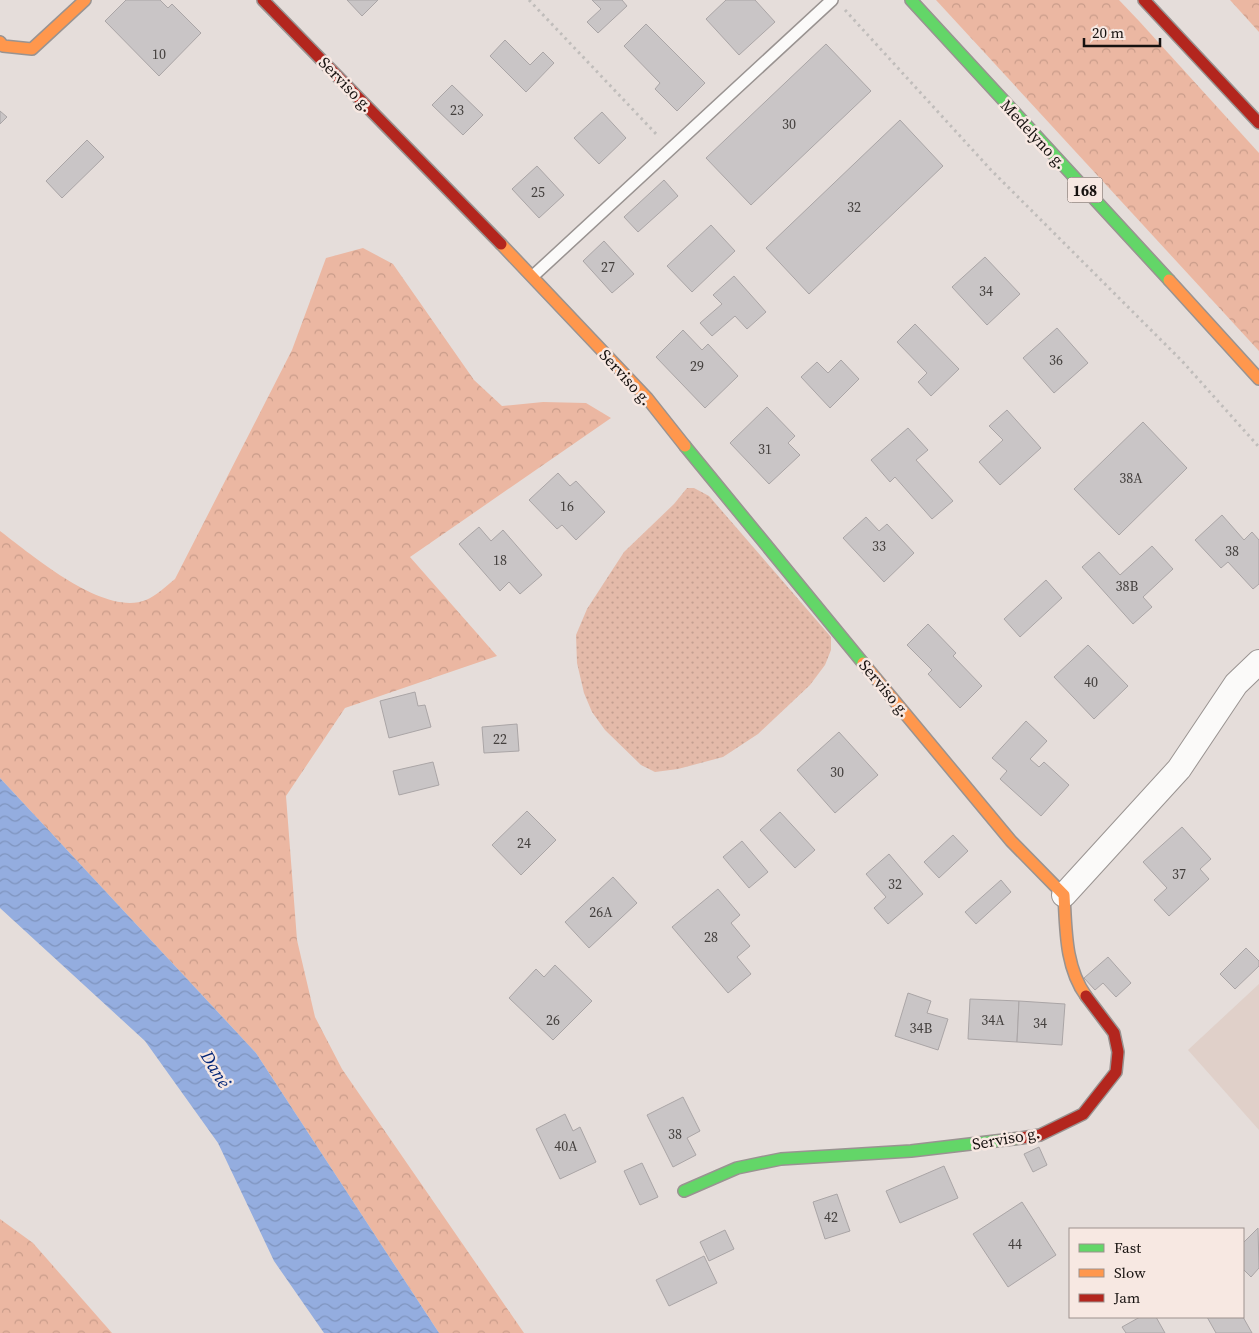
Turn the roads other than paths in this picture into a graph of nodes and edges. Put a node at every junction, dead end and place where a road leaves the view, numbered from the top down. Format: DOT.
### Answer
graph roads {
  1 [pos="85,0"];
  2 [pos="263,0"];
  3 [pos="832,0"];
  4 [pos="911,0"];
  5 [pos="1144,0"];
  6 [pos="0,42"];
  7 [pos="1259,123"];
  8 [pos="533,276"];
  9 [pos="1259,379"];
  10 [pos="1259,662"];
  11 [pos="1064,895"];
  12 [pos="684,1191"];
  1 -- 6 [label="street"];
  2 -- 8 [label="street, Serviso g."];
  3 -- 8 [label="lane"];
  4 -- 9 [label="street, Medelyno g. / 168"];
  5 -- 7 [label="street"];
  8 -- 11 [label="street, Serviso g."];
  10 -- 11 [label="street"];
  11 -- 12 [label="street, Serviso g."];
}
